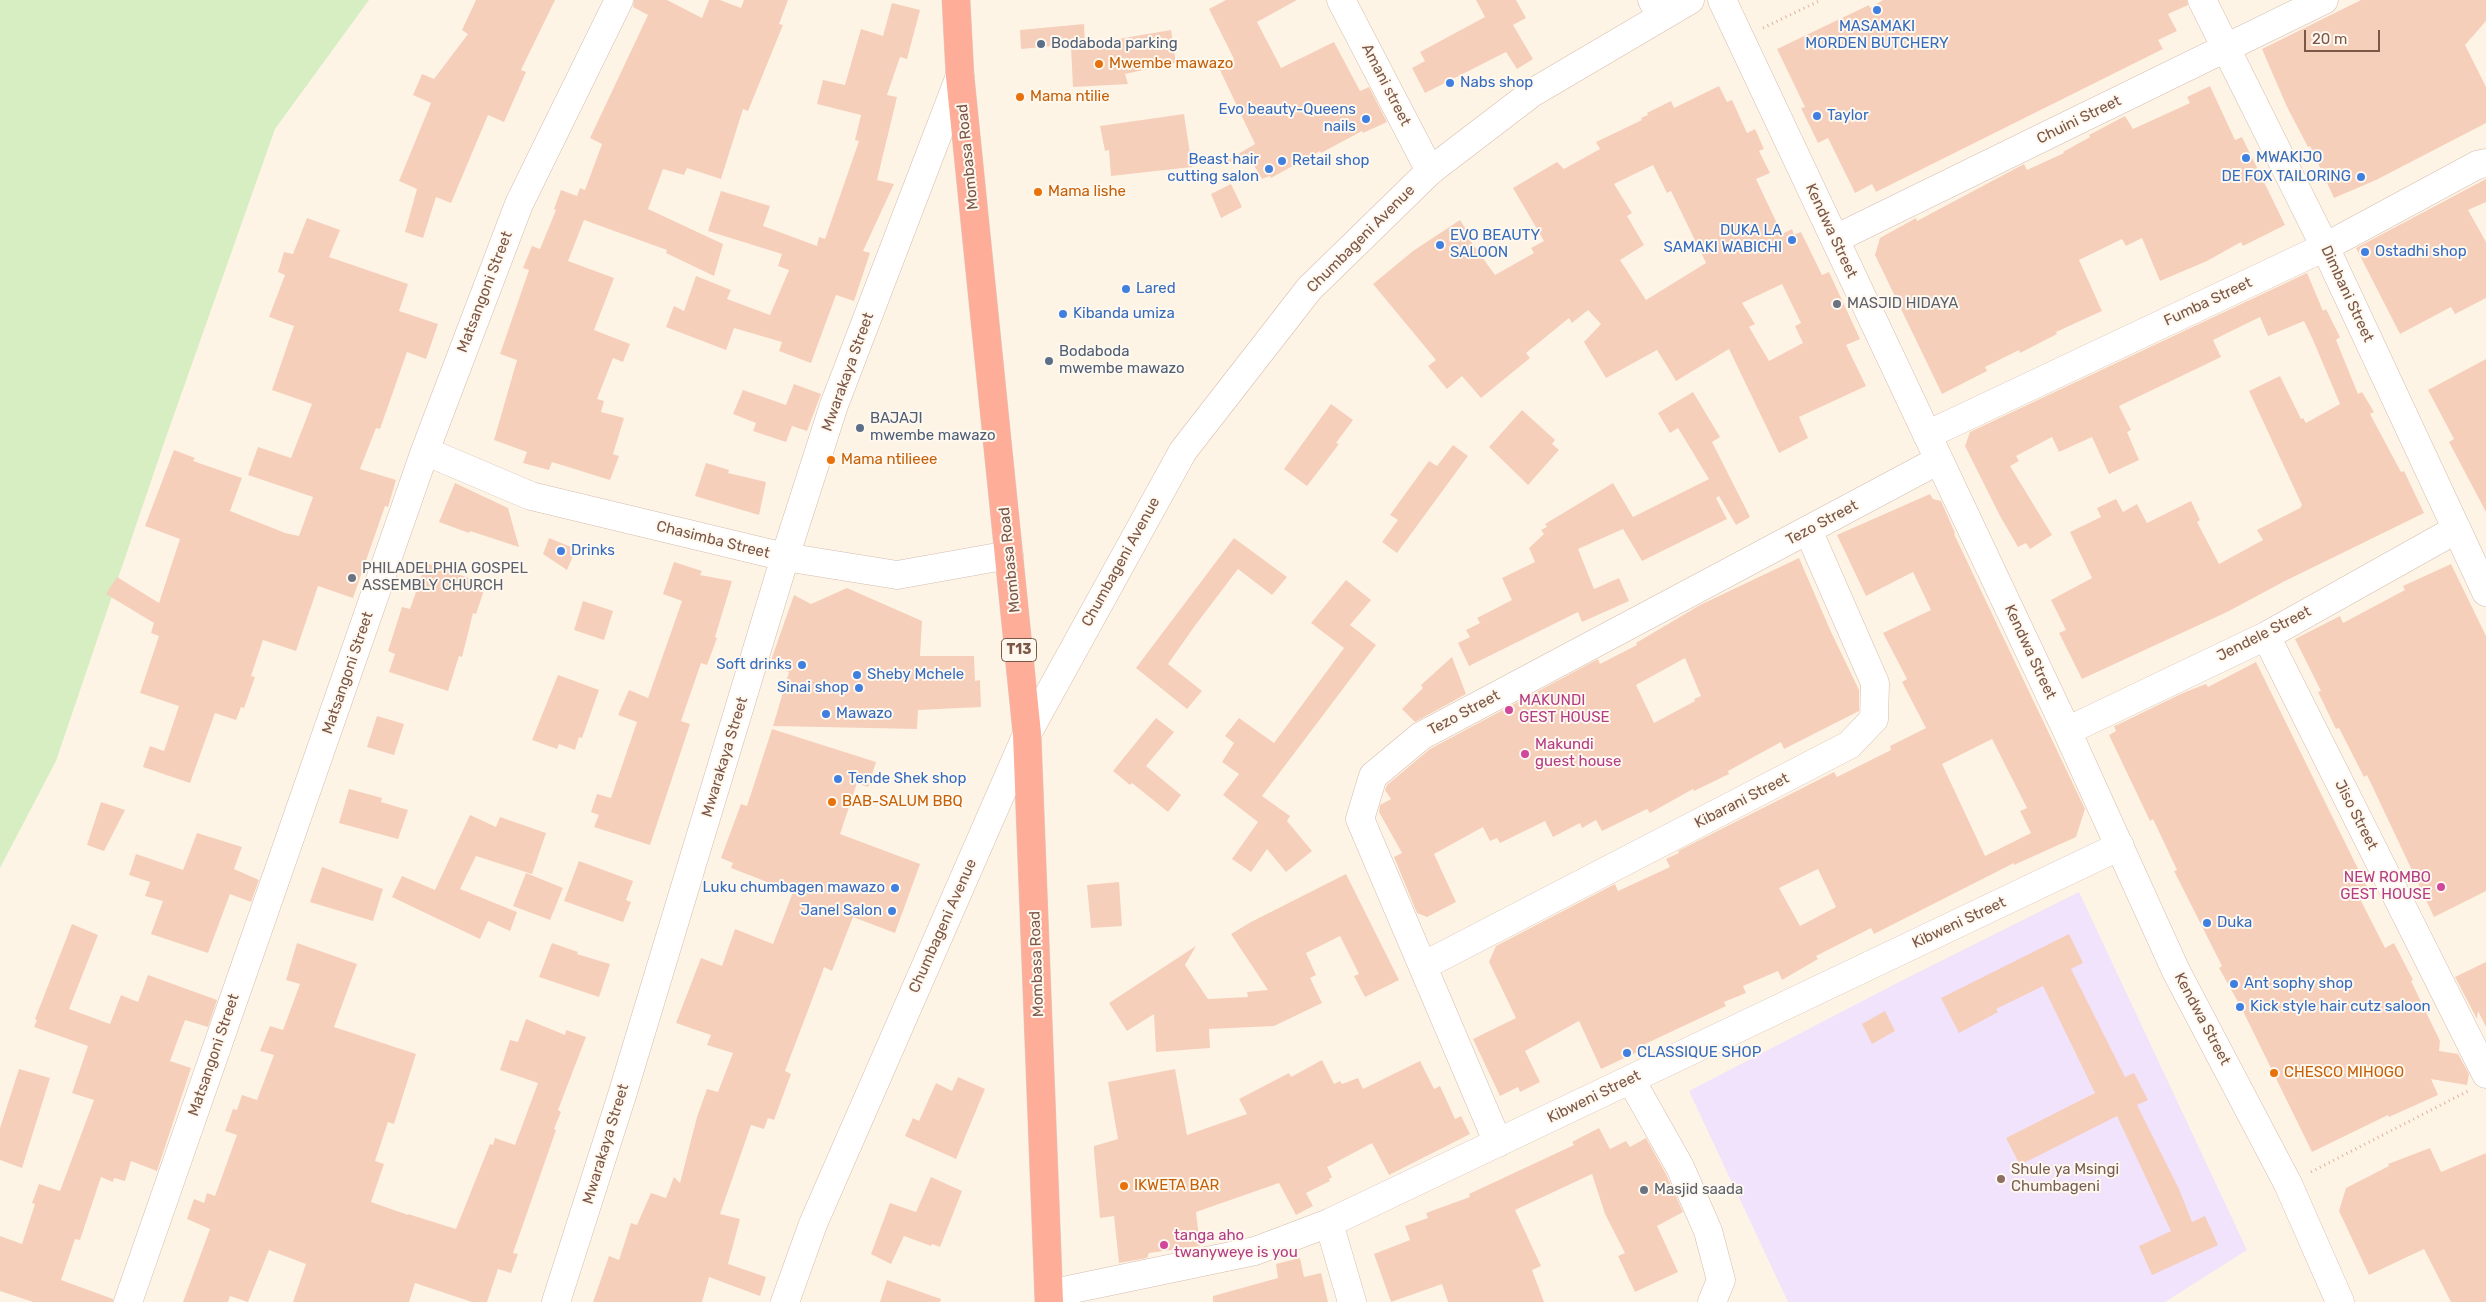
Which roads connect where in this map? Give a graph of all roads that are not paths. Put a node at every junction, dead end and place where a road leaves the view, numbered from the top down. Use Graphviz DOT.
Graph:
graph roads {
  1 [pos="619,0"];
  2 [pos="956,0"];
  3 [pos="1341,0"];
  4 [pos="1690,0"];
  5 [pos="1722,0"];
  6 [pos="2202,0"];
  7 [pos="2324,0"];
  8 [pos="1657,8"];
  9 [pos="2226,49"];
  10 [pos="960,76"];
  11 [pos="2486,163"];
  12 [pos="1430,171"];
  13 [pos="1835,239"];
  14 [pos="2325,247"];
  15 [pos="1928,435"];
  16 [pos="425,451"];
  17 [pos="1939,460"];
  18 [pos="2457,529"];
  19 [pos="1808,530"];
  20 [pos="1009,556"];
  21 [pos="785,557"];
  22 [pos="2485,586"];
  23 [pos="2266,636"];
  24 [pos="2067,731"];
  25 [pos="1027,734"];
  26 [pos="2120,846"];
  27 [pos="1423,966"];
  28 [pos="1631,1080"];
  29 [pos="2477,1082"];
  30 [pos="1498,1143"];
  31 [pos="1329,1223"];
  32 [pos="1049,1298"];
  33 [pos="128,1302"];
  34 [pos="556,1302"];
  35 [pos="785,1302"];
  36 [pos="1352,1302"];
  37 [pos="1712,1302"];
  38 [pos="2340,1302"];
  1 -- 16 [label="street, Matsangoni Street"];
  2 -- 10 [label="highway, Mombasa Road / T13"];
  3 -- 12 [label="street, Amani street"];
  4 -- 8 [label="street, Chumbageni Avenue"];
  5 -- 13 [label="street, Kendwa Street"];
  6 -- 9 [label="street, Dimbani Street"];
  7 -- 9 [label="street, Chuini Street"];
  8 -- 12 [label="street, Chumbageni Avenue"];
  9 -- 13 [label="street, Chuini Street"];
  9 -- 14 [label="street, Dimbani Street"];
  10 -- 20 [label="highway, Mombasa Road / T13"];
  10 -- 21 [label="street, Mwarakaya Street"];
  11 -- 14 [label="street, Fumba Street"];
  12 -- 25 [label="street, Chumbageni Avenue"];
  13 -- 15 [label="street, Kendwa Street"];
  14 -- 15 [label="street, Fumba Street"];
  14 -- 18 [label="street, Dimbani Street"];
  15 -- 17 [label="street, Kendwa Street"];
  16 -- 21 [label="street, Chasimba Street"];
  16 -- 33 [label="street, Matsangoni Street"];
  17 -- 19 [label="street, Tezo Street"];
  17 -- 24 [label="street, Kendwa Street"];
  18 -- 22 [label="street, Dimbani Street"];
  18 -- 23 [label="street, Jendele Street"];
  19 -- 27 [label="street, Tezo Street"];
  19 -- 27 [label="street, Kibarani Street"];
  20 -- 21 [label="street, Chasimba Street"];
  20 -- 25 [label="highway, Mombasa Road / T13"];
  21 -- 34 [label="street, Mwarakaya Street"];
  23 -- 24 [label="street, Jendele Street"];
  23 -- 29 [label="street, Jiso Street"];
  24 -- 26 [label="street, Kendwa Street"];
  25 -- 32 [label="highway, Mombasa Road / T13"];
  25 -- 35 [label="street, Chumbageni Avenue"];
  26 -- 28 [label="street, Kibweni Street"];
  26 -- 38 [label="street, Kendwa Street"];
  27 -- 30 [label="street, Tezo Street"];
  28 -- 30 [label="street, Kibweni Street"];
  28 -- 37 [label="street"];
  30 -- 31 [label="street, Kibweni Street"];
  31 -- 32 [label="street, Kibweni Street"];
  31 -- 36 [label="street"];
}
